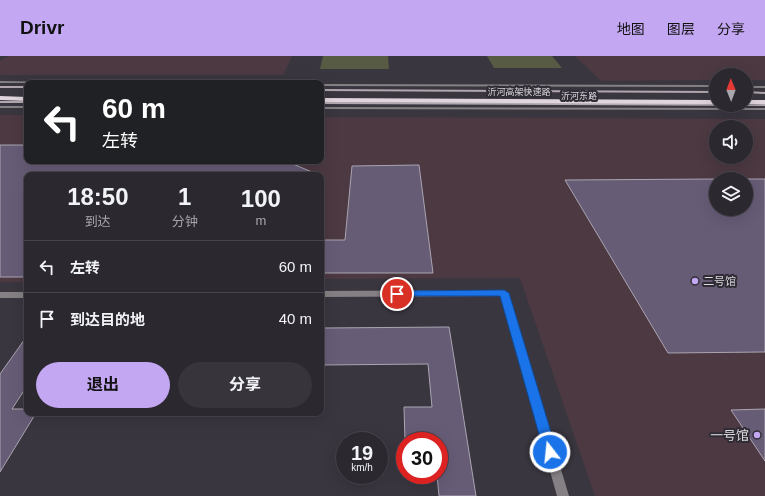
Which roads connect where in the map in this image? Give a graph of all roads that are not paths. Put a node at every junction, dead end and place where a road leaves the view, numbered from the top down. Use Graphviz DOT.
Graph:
graph roads {
  1 [pos="0,82"];
  2 [pos="24,82"];
  3 [pos="324,85"];
  4 [pos="709,86"];
  5 [pos="0,87"];
  6 [pos="753,87"];
  7 [pos="765,87"];
  8 [pos="24,88"];
  9 [pos="324,90"];
  10 [pos="0,92"];
  11 [pos="709,92"];
  12 [pos="24,93"];
  13 [pos="753,93"];
  14 [pos="324,94"];
  15 [pos="765,94"];
  16 [pos="709,95"];
  17 [pos="753,95"];
  18 [pos="0,98"];
  19 [pos="24,98"];
  20 [pos="324,100"];
  21 [pos="0,102"];
  22 [pos="24,102"];
  23 [pos="709,102"];
  24 [pos="753,102"];
  25 [pos="765,102"];
  26 [pos="324,103"];
  27 [pos="678,105"];
  28 [pos="765,105"];
  29 [pos="0,107"];
  30 [pos="24,107"];
  31 [pos="324,108"];
  32 [pos="709,109"];
  33 [pos="709,109"];
  34 [pos="753,110"];
  35 [pos="765,110"];
  36 [pos="324,294"];
  37 [pos="0,295"];
  38 [pos="24,295"];
  39 [pos="563,496"];
  1 -- 2 [label="street"];
  3 -- 4 [label="street"];
  5 -- 8 [label="main road"];
  6 -- 7 [label="street"];
  9 -- 11 [label="main road, 沂河东路"];
  10 -- 12 [label="highway"];
  13 -- 15 [label="main road"];
  14 -- 16 [label="highway, 沂河高架快速路"];
  15 -- 17 [label="highway"];
  18 -- 19 [label="highway"];
  20 -- 23 [label="highway, 沂河高架快速路"];
  21 -- 22 [label="main road"];
  24 -- 25 [label="highway"];
  26 -- 27 [label="main road, 沂河东路"];
  27 -- 28 [label="main road, 沂河东路"];
  27 -- 32 [label="main road"];
  29 -- 30 [label="street"];
  31 -- 33 [label="street"];
  34 -- 35 [label="street"];
  36 -- 39 [label="street"];
  37 -- 38 [label="street"];
}
